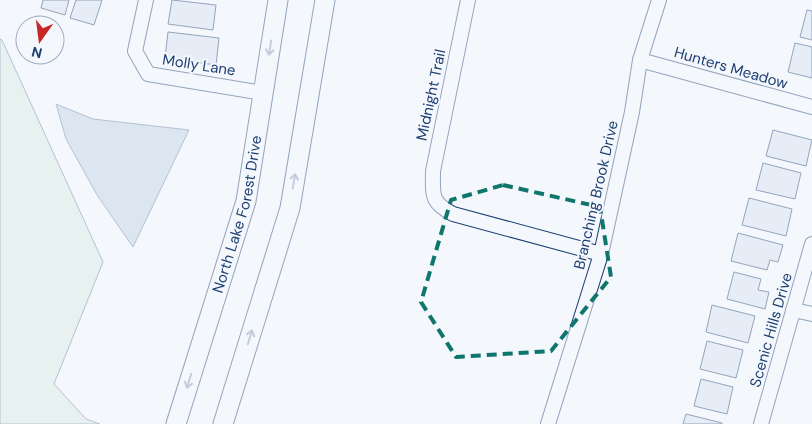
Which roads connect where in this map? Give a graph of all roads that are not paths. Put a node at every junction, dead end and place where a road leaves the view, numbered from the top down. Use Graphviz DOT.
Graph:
graph roads {
  1 [pos="146,0"];
  2 [pos="278,0"];
  3 [pos="325,0"];
  4 [pos="468,0"];
  5 [pos="659,0"];
  6 [pos="640,60"];
  7 [pos="263,93"];
  8 [pos="812,107"];
  9 [pos="812,244"];
  10 [pos="601,254"];
  11 [pos="793,310"];
  12 [pos="812,314"];
  13 [pos="176,424"];
  14 [pos="223,424"];
  15 [pos="548,424"];
  16 [pos="760,424"];
  1 -- 7 [label="street, Molly Lane"];
  2 -- 7 [label="main road, North Lake Forest Drive, one-way"];
  14 -- 3 [label="main road, one-way"];
  4 -- 10 [label="street, Midnight Trail"];
  5 -- 6 [label="street, Branching Brook Drive"];
  6 -- 8 [label="street, Hunters Meadow"];
  6 -- 10 [label="street, Branching Brook Drive"];
  7 -- 13 [label="main road, North Lake Forest Drive, one-way"];
  9 -- 11 [label="street, Scenic Hills Drive"];
  10 -- 15 [label="street, Branching Brook Drive"];
  11 -- 12 [label="street"];
  11 -- 16 [label="street, Scenic Hills Drive"];
}
